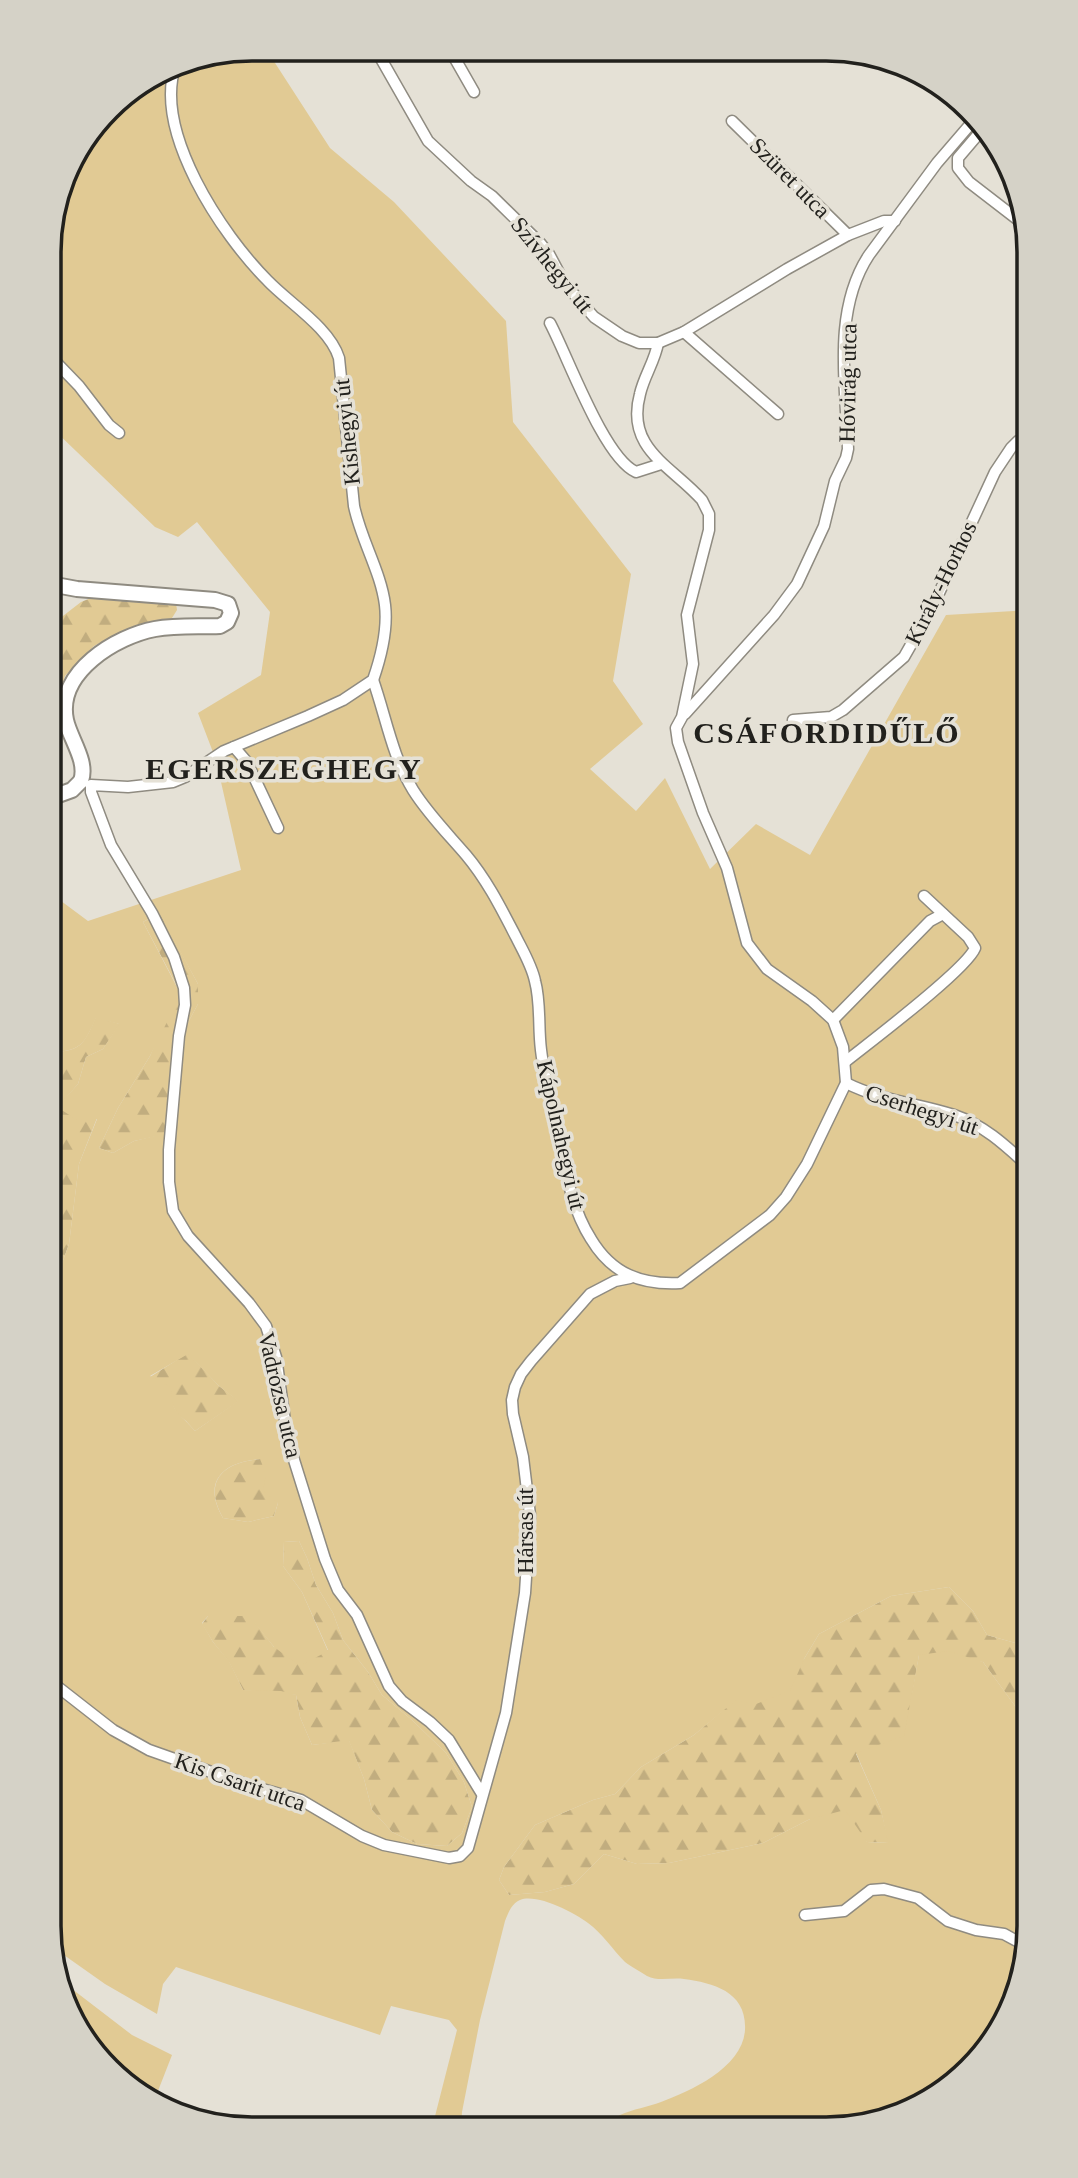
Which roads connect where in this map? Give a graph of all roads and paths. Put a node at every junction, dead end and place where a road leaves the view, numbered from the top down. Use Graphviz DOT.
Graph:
graph roads {
  1 [pos="382,61"];
  2 [pos="456,61"];
  3 [pos="172,80"];
  4 [pos="474,92"];
  5 [pos="732,121"];
  6 [pos="969,126"];
  7 [pos="977,136"];
  8 [pos="1013,216"];
  9 [pos="895,221"];
  10 [pos="848,235"];
  11 [pos="550,323"];
  12 [pos="684,332"];
  13 [pos="658,343"];
  14 [pos="62,368"];
  15 [pos="778,414"];
  16 [pos="119,433"];
  17 [pos="1017,442"];
  18 [pos="661,464"];
  19 [pos="62,586"];
  20 [pos="373,680"];
  21 [pos="682,717"];
  22 [pos="793,720"];
  23 [pos="234,747"];
  24 [pos="86,783"];
  25 [pos="62,794"];
  26 [pos="278,828"];
  27 [pos="923,896"];
  28 [pos="943,914"];
  29 [pos="833,1020"];
  30 [pos="845,1062"];
  31 [pos="846,1083"];
  32 [pos="1016,1156"];
  33 [pos="630,1278"];
  34 [pos="61,1689"];
  35 [pos="482,1794"];
  36 [pos="805,1915"];
  37 [pos="1016,1940"];
  1 -- 13 [label="street, Szívhegyi út"];
  2 -- 4 [label="street"];
  3 -- 20 [label="street, Kishegyi út"];
  5 -- 10 [label="street, Szüret utca"];
  6 -- 9 [label="street, Hóvirág utca"];
  7 -- 8 [label="street"];
  9 -- 10 [label="street"];
  9 -- 21 [label="street, Hóvirág utca"];
  10 -- 12 [label="street"];
  11 -- 18 [label="street"];
  12 -- 13 [label="street"];
  12 -- 15 [label="street"];
  13 -- 18 [label="street"];
  14 -- 16 [label="street"];
  17 -- 22 [label="street, Király-Horhos"];
  18 -- 21 [label="street"];
  19 -- 24 [label="street"];
  20 -- 23 [label="street"];
  20 -- 33 [label="street, Kápolnahegyi út"];
  21 -- 29 [label="street"];
  23 -- 24 [label="street"];
  23 -- 26 [label="street"];
  24 -- 25 [label="street"];
  24 -- 35 [label="street, Vadrózsa utca"];
  27 -- 28 [label="street"];
  28 -- 29 [label="street"];
  28 -- 30 [label="street"];
  29 -- 30 [label="street"];
  30 -- 31 [label="street"];
  31 -- 32 [label="street, Cserhegyi út"];
  31 -- 33 [label="street"];
  33 -- 35 [label="street, Hársas út"];
  34 -- 35 [label="street, Kis Csarit utca"];
  36 -- 37 [label="street"];
}
